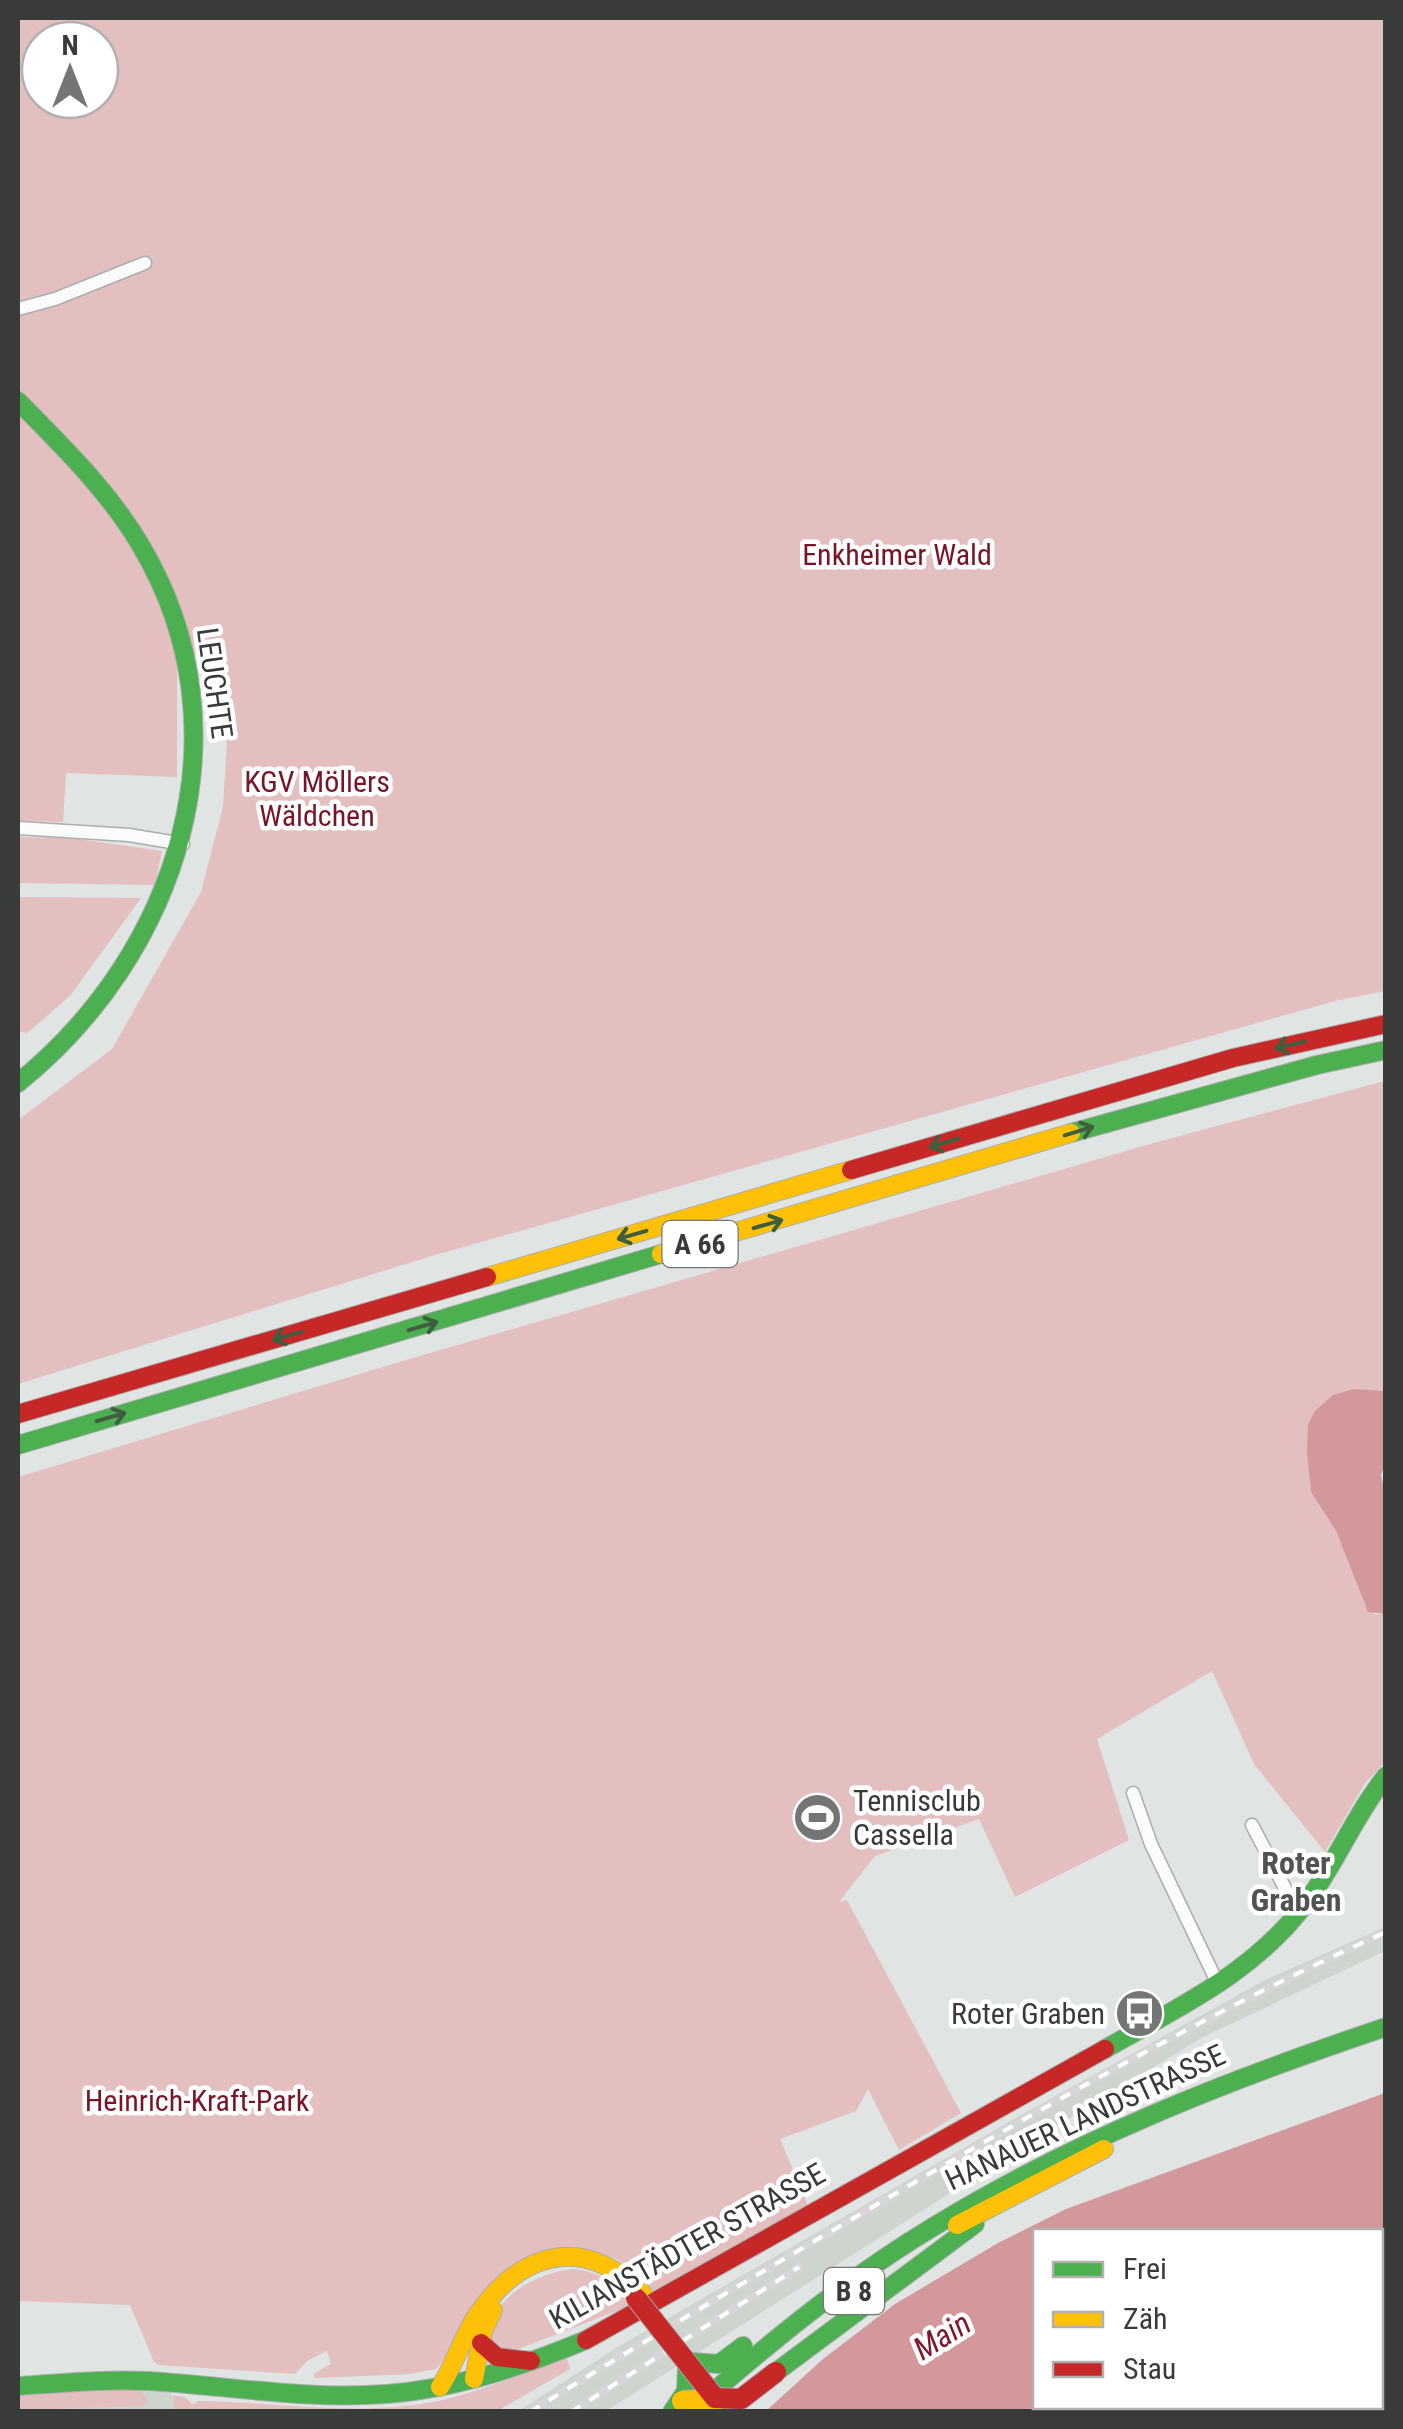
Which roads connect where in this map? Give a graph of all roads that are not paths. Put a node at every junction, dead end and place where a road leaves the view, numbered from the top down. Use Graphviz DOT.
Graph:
graph roads {
  1 [pos="145,263"];
  2 [pos="18,309"];
  3 [pos="18,400"];
  4 [pos="18,828"];
  5 [pos="183,844"];
  6 [pos="1386,1024"];
  7 [pos="56,1047"];
  8 [pos="1386,1050"];
  9 [pos="18,1070"];
  10 [pos="18,1083"];
  11 [pos="18,1414"];
  12 [pos="18,1445"];
  13 [pos="1386,1776"];
  14 [pos="1133,1793"];
  15 [pos="1252,1825"];
  16 [pos="1301,1910"];
  17 [pos="1218,1984"];
  18 [pos="1386,2027"];
  19 [pos="1386,2041"];
  20 [pos="1027,2170"];
  21 [pos="1017,2192"];
  22 [pos="473,2340"];
  23 [pos="531,2361"];
  24 [pos="690,2364"];
  25 [pos="474,2379"];
  26 [pos="18,2386"];
  27 [pos="440,2387"];
  28 [pos="681,2408"];
  29 [pos="714,2408"];
  1 -- 2 [label="street"];
  3 -- 5 [label="main road, LEUCHTE"];
  4 -- 5 [label="street"];
  5 -- 7 [label="main road, LEUCHTE"];
  6 -- 11 [label="main road, A 66, one-way"];
  7 -- 9 [label="main road, LEUCHTE"];
  7 -- 10 [label="main road, LEUCHTE"];
  12 -- 8 [label="main road, A 66, one-way"];
  13 -- 16 [label="main road, KILIANSTÄDTER STRASSE"];
  14 -- 17 [label="street"];
  15 -- 16 [label="street"];
  16 -- 17 [label="main road, KILIANSTÄDTER STRASSE"];
  17 -- 23 [label="main road, KILIANSTÄDTER STRASSE"];
  18 -- 20 [label="main road, HANAUER LANDSTRASSE / B 8"];
  19 -- 21 [label="main road, HANAUER LANDSTRASSE / B 8"];
  20 -- 24 [label="main road"];
  20 -- 28 [label="main road, HANAUER LANDSTRASSE / B 8"];
  21 -- 29 [label="main road, HANAUER LANDSTRASSE / B 8"];
  21 -- 29 [label="main road, bridge"];
  22 -- 23 [label="main road"];
  22 -- 24 [label="main road, bridge"];
  22 -- 25 [label="main road"];
  22 -- 27 [label="main road"];
  23 -- 25 [label="main road, KILIANSTÄDTER STRASSE"];
  24 -- 28 [label="main road"];
  24 -- 29 [label="main road, bridge"];
  25 -- 27 [label="main road, KILIANSTÄDTER STRASSE"];
  26 -- 27 [label="main road, KILIANSTÄDTER STRASSE"];
  28 -- 29 [label="main road, bridge"];
}
